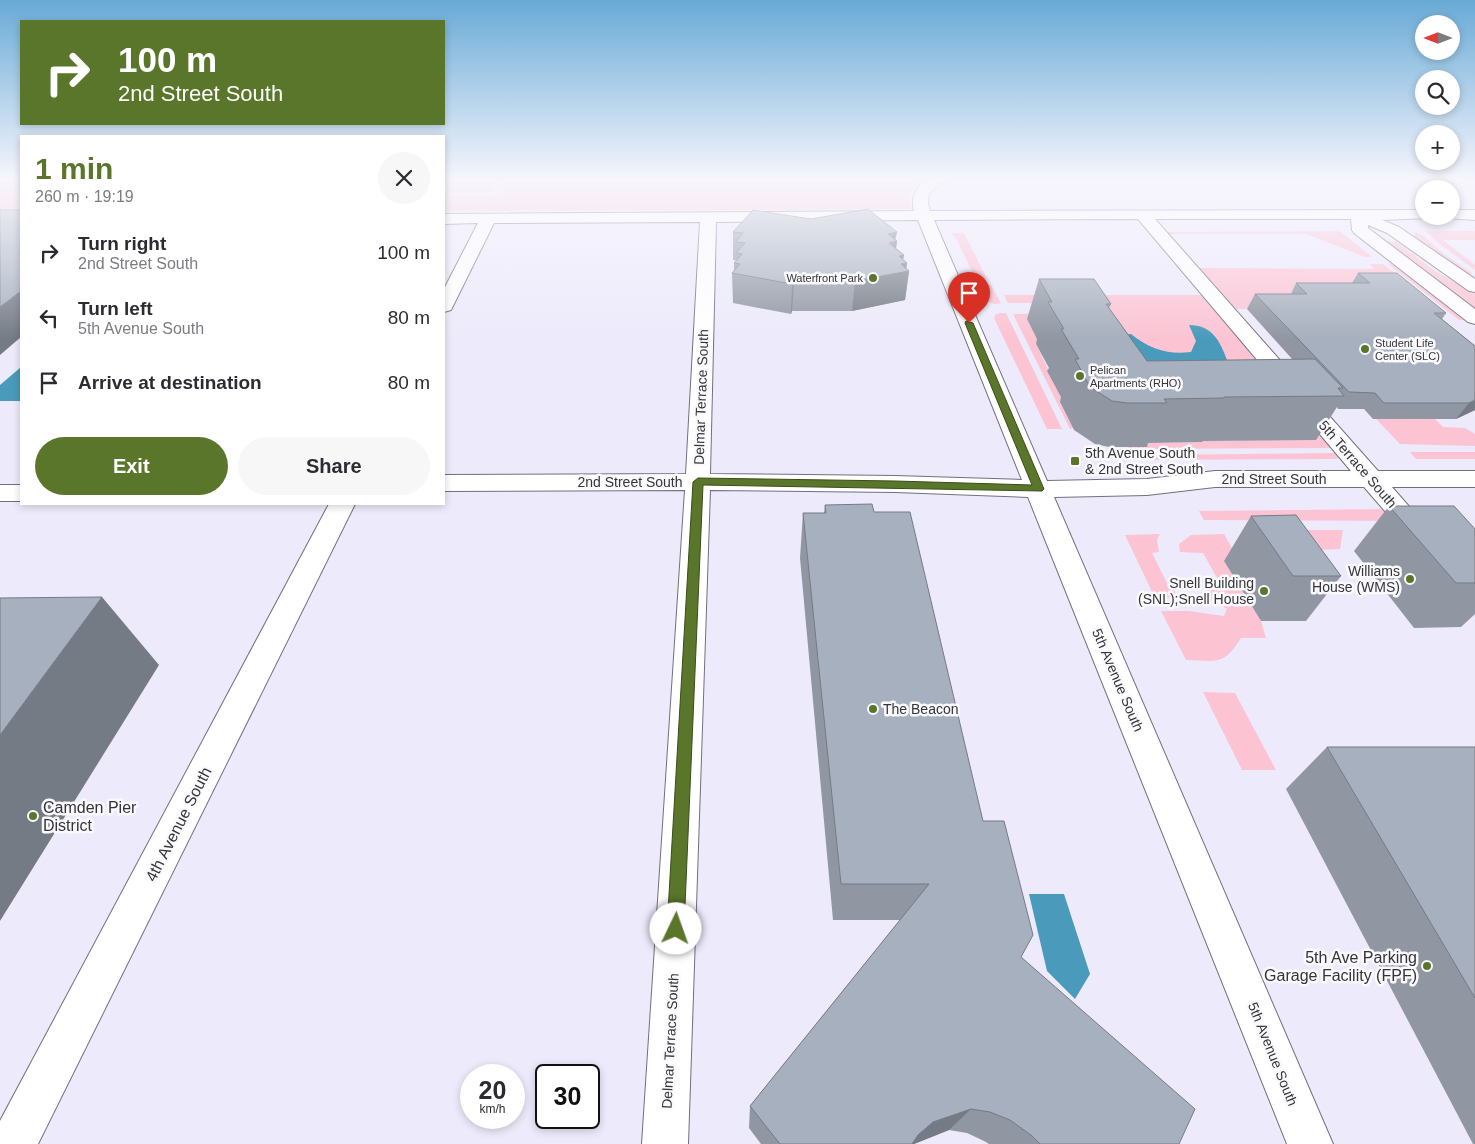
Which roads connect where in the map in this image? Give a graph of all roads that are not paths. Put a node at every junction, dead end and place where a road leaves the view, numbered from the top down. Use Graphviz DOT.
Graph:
graph roads {
  1 [pos="482,231"];
  2 [pos="708,231"];
  3 [pos="930,231"];
  4 [pos="1157,231"];
  5 [pos="1362,231"];
  6 [pos="1395,231"];
  7 [pos="1475,287"];
  8 [pos="445,304"];
  9 [pos="1475,318"];
  10 [pos="1371,478"];
  11 [pos="1475,479"];
  12 [pos="698,482"];
  13 [pos="445,483"];
  14 [pos="1039,489"];
  15 [pos="0,493"];
  16 [pos="20,493"];
  17 [pos="341,505"];
  18 [pos="1433,551"];
  19 [pos="13,1144"];
  20 [pos="665,1144"];
  21 [pos="1310,1144"];
  1 -- 8 [label="street"];
  2 -- 12 [label="street, Delmar Terrace South"];
  3 -- 14 [label="street, 5th Avenue South"];
  4 -- 10 [label="street, 5th Terrace South"];
  5 -- 9 [label="street"];
  6 -- 7 [label="street"];
  10 -- 11 [label="street, 2nd Street South"];
  10 -- 14 [label="street, 2nd Street South"];
  10 -- 18 [label="street, 5th Terrace South"];
  12 -- 13 [label="street, 2nd Street South"];
  12 -- 14 [label="street, 2nd Street South"];
  12 -- 20 [label="street, Delmar Terrace South"];
  14 -- 21 [label="street, 5th Avenue South"];
  15 -- 16 [label="street"];
  17 -- 19 [label="street, 4th Avenue South"];
}
